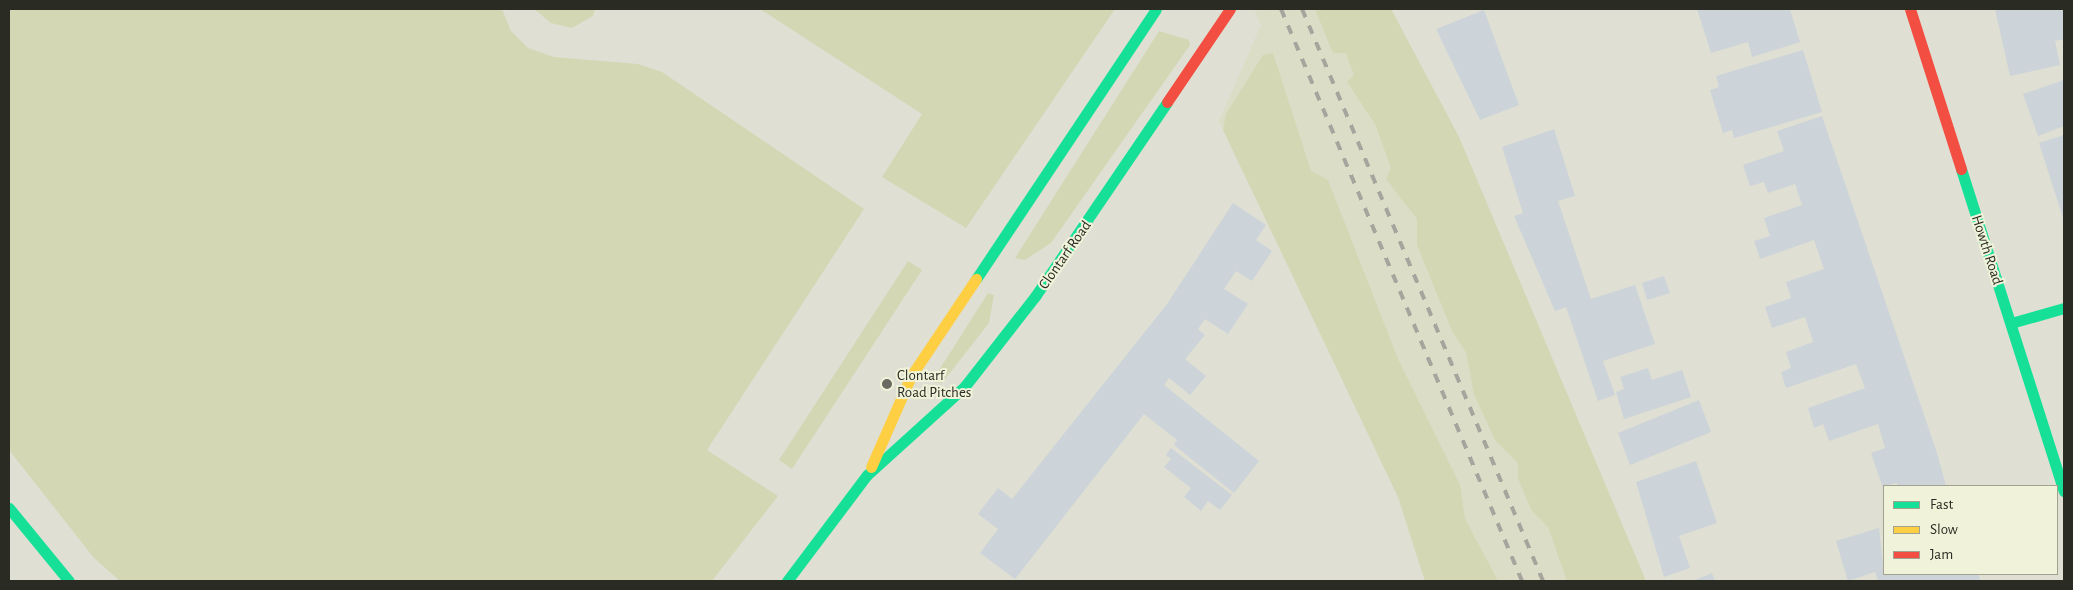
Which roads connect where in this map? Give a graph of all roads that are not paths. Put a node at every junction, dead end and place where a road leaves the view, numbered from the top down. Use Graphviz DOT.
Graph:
graph roads {
  1 [pos="1156,9"];
  2 [pos="1230,9"];
  3 [pos="1910,9"];
  4 [pos="2064,308"];
  5 [pos="2010,323"];
  6 [pos="867,476"];
  7 [pos="2064,491"];
  8 [pos="9,508"];
  9 [pos="70,581"];
  10 [pos="787,581"];
  1 -- 6 [label="main road, Clontarf Road"];
  2 -- 6 [label="main road, Clontarf Road"];
  3 -- 5 [label="main road, Howth Road"];
  4 -- 5 [label="main road"];
  5 -- 7 [label="main road, Howth Road"];
  6 -- 10 [label="main road, Clontarf Road"];
  8 -- 9 [label="main road"];
}
